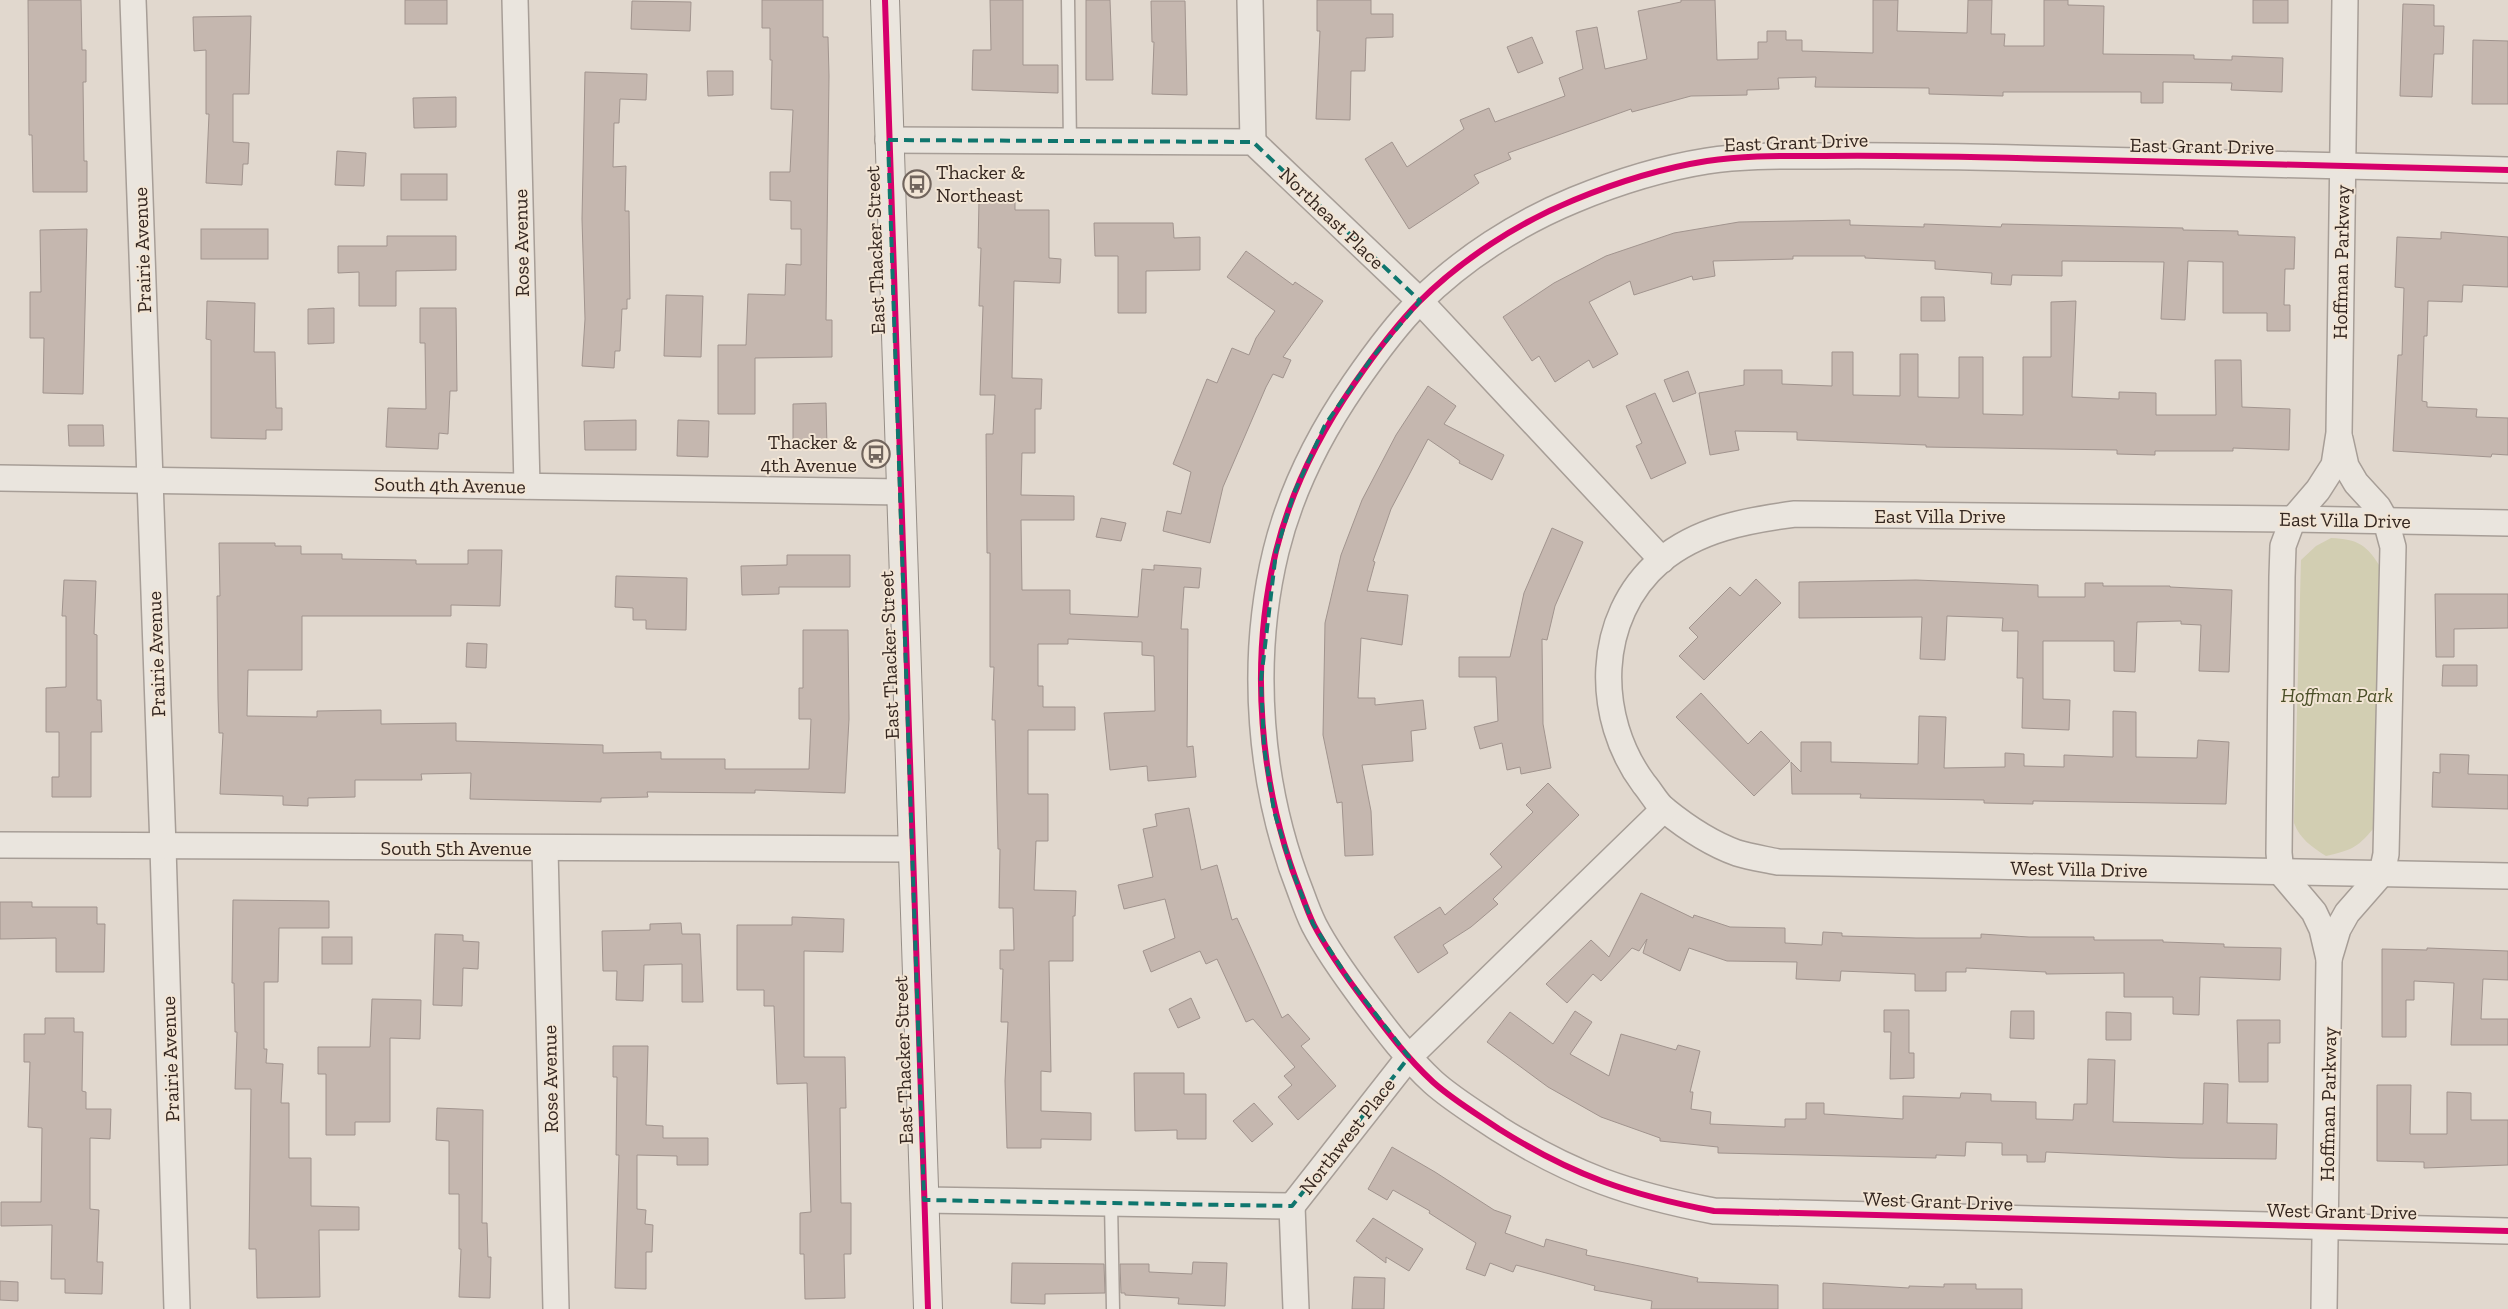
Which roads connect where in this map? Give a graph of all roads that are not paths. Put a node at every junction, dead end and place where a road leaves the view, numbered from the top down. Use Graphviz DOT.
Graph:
graph roads {
  1 [pos="134,0"];
  2 [pos="515,0"];
  3 [pos="885,0"];
  4 [pos="1068,0"];
  5 [pos="1250,0"];
  6 [pos="2345,0"];
  7 [pos="888,140"];
  8 [pos="1253,142"];
  9 [pos="1070,143"];
  10 [pos="2342,166"];
  11 [pos="2508,170"];
  12 [pos="1420,301"];
  13 [pos="2339,433"];
  14 [pos="0,478"];
  15 [pos="150,480"];
  16 [pos="527,486"];
  17 [pos="901,492"];
  18 [pos="2293,518"];
  19 [pos="2386,521"];
  20 [pos="2508,523"];
  21 [pos="1662,560"];
  22 [pos="1664,809"];
  23 [pos="0,845"];
  24 [pos="163,847"];
  25 [pos="545,849"];
  26 [pos="912,849"];
  27 [pos="2282,873"];
  28 [pos="2382,873"];
  29 [pos="2508,876"];
  30 [pos="2329,959"];
  31 [pos="1409,1057"];
  32 [pos="924,1200"];
  33 [pos="1111,1203"];
  34 [pos="1292,1206"];
  35 [pos="2326,1228"];
  36 [pos="2508,1231"];
  37 [pos="177,1309"];
  38 [pos="556,1309"];
  39 [pos="928,1309"];
  40 [pos="1113,1309"];
  41 [pos="1296,1309"];
  42 [pos="2324,1309"];
  1 -- 15 [label="street, Prairie Avenue"];
  2 -- 16 [label="street, Rose Avenue"];
  3 -- 7 [label="street, East Thacker Street"];
  4 -- 9 [label="lane"];
  5 -- 8 [label="street"];
  6 -- 10 [label="street, Hoffman Parkway"];
  7 -- 9 [label="street"];
  7 -- 17 [label="street, East Thacker Street"];
  8 -- 9 [label="street"];
  8 -- 12 [label="street, Northeast Place"];
  10 -- 11 [label="street, East Grant Drive"];
  10 -- 12 [label="street, East Grant Drive"];
  10 -- 13 [label="street, Hoffman Parkway"];
  12 -- 21 [label="street, Northeast Place"];
  12 -- 31 [label="street, East Grant Drive"];
  13 -- 18 [label="street, Hoffman Parkway"];
  13 -- 19 [label="street, Hoffman Parkway"];
  14 -- 15 [label="street, South 4th Avenue"];
  15 -- 16 [label="street, South 4th Avenue"];
  15 -- 24 [label="street, Prairie Avenue"];
  16 -- 17 [label="street, South 4th Avenue"];
  17 -- 26 [label="street, East Thacker Street"];
  18 -- 19 [label="street, East Villa Drive"];
  18 -- 21 [label="street, East Villa Drive"];
  18 -- 27 [label="street, Hoffman Parkway"];
  19 -- 20 [label="street, East Villa Drive"];
  19 -- 28 [label="street, Hoffman Parkway"];
  21 -- 22 [label="street, East Villa Drive"];
  22 -- 27 [label="street, West Villa Drive"];
  22 -- 31 [label="street, Northwest Place"];
  23 -- 24 [label="street, South 5th Avenue"];
  24 -- 25 [label="street, South 5th Avenue"];
  24 -- 37 [label="street, Prairie Avenue"];
  25 -- 26 [label="street, South 5th Avenue"];
  25 -- 38 [label="street, Rose Avenue"];
  26 -- 32 [label="street, East Thacker Street"];
  27 -- 28 [label="street, West Villa Drive"];
  27 -- 30 [label="street, Hoffman Parkway"];
  28 -- 29 [label="street, West Villa Drive"];
  28 -- 30 [label="street, Hoffman Parkway"];
  30 -- 35 [label="street, Hoffman Parkway"];
  31 -- 34 [label="street, Northwest Place"];
  31 -- 35 [label="street, West Grant Drive"];
  32 -- 33 [label="street, Northwest Place"];
  32 -- 39 [label="street, East Thacker Street"];
  33 -- 34 [label="street, Northwest Place"];
  33 -- 40 [label="lane"];
  34 -- 41 [label="street"];
  35 -- 36 [label="street, West Grant Drive"];
  35 -- 42 [label="street, Hoffman Parkway"];
}
